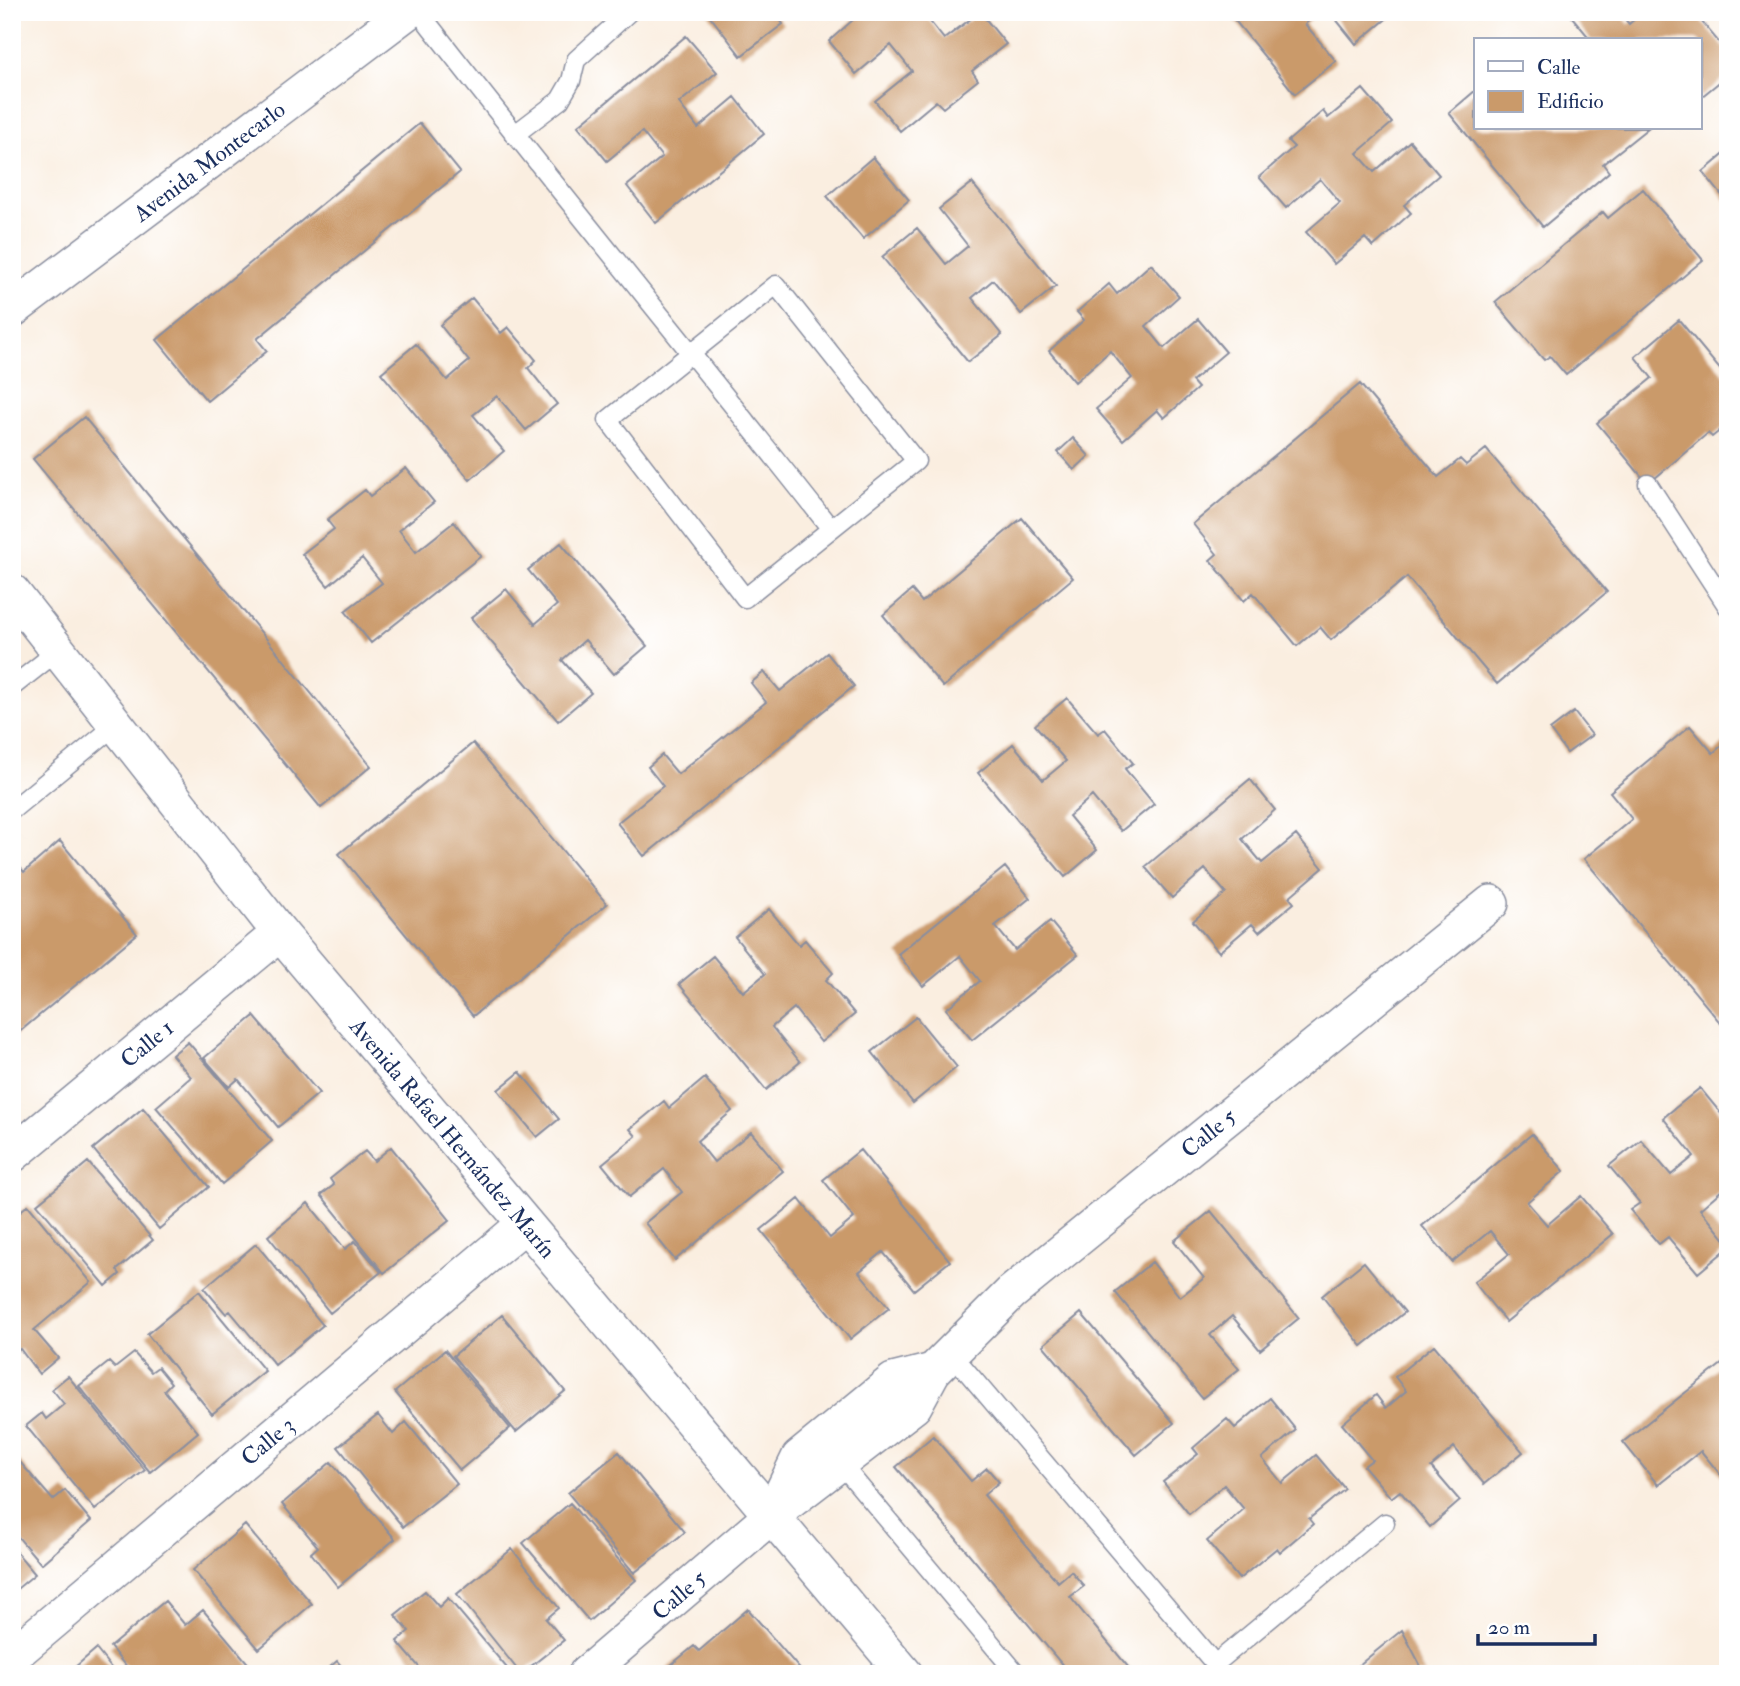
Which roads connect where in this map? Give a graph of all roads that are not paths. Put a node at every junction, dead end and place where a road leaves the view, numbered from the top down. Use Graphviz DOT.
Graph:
graph roads {
  1 [pos="407,12"];
  2 [pos="419,12"];
  3 [pos="629,12"];
  4 [pos="514,135"];
  5 [pos="12,310"];
  6 [pos="692,352"];
  7 [pos="1648,484"];
  8 [pos="831,529"];
  9 [pos="12,592"];
  10 [pos="1728,607"];
  11 [pos="59,650"];
  12 [pos="12,687"];
  13 [pos="117,724"];
  14 [pos="12,810"];
  15 [pos="1491,903"];
  16 [pos="280,933"];
  17 [pos="12,1155"];
  18 [pos="525,1224"];
  19 [pos="943,1362"];
  20 [pos="841,1464"];
  21 [pos="772,1516"];
  22 [pos="1385,1524"];
  23 [pos="12,1656"];
  24 [pos="586,1674"];
  25 [pos="905,1674"];
  26 [pos="1017,1674"];
  1 -- 5 [label="street, Avenida Montecarlo"];
  2 -- 4 [label="lane"];
  3 -- 4 [label="lane"];
  4 -- 6 [label="lane"];
  6 -- 8 [label="lane"];
  6 -- 8 [label="lane"];
  6 -- 8 [label="lane"];
  7 -- 10 [label="lane"];
  9 -- 11 [label="street, Avenida Rafael Hernández Marín"];
  11 -- 12 [label="lane"];
  11 -- 13 [label="street, Avenida Rafael Hernández Marín"];
  13 -- 14 [label="lane"];
  13 -- 16 [label="street, Avenida Rafael Hernández Marín"];
  15 -- 19 [label="street, Calle 5"];
  16 -- 17 [label="street, Calle 1"];
  16 -- 18 [label="street, Avenida Rafael Hernández Marín"];
  18 -- 21 [label="street, Avenida Rafael Hernández Marín"];
  18 -- 23 [label="street, Calle 3"];
  19 -- 20 [label="street, Calle 5"];
  19 -- 21 [label="street, Calle 5"];
  19 -- 22 [label="lane"];
  20 -- 21 [label="street, Calle 5"];
  20 -- 26 [label="lane"];
  21 -- 24 [label="street, Calle 5"];
  21 -- 25 [label="street, Avenida Rafael Hernández Marín"];
}
